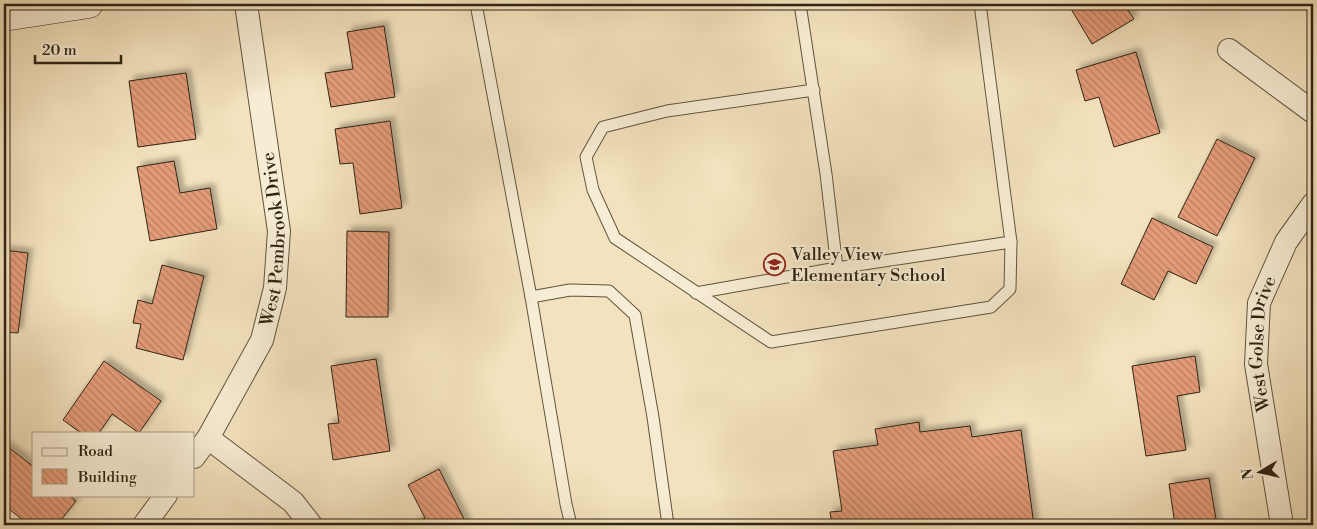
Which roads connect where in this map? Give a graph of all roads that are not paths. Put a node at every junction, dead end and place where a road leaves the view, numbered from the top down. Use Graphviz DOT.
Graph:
graph roads {
  1 [pos="89,4"];
  2 [pos="246,4"];
  3 [pos="476,4"];
  4 [pos="800,4"];
  5 [pos="980,4"];
  6 [pos="4,17"];
  7 [pos="1229,50"];
  8 [pos="814,90"];
  9 [pos="1313,112"];
  10 [pos="1313,204"];
  11 [pos="1011,242"];
  12 [pos="837,268"];
  13 [pos="696,292"];
  14 [pos="531,297"];
  15 [pos="208,438"];
  16 [pos="195,456"];
  17 [pos="165,496"];
  18 [pos="144,525"];
  19 [pos="311,525"];
  20 [pos="571,525"];
  21 [pos="668,525"];
  22 [pos="1282,525"];
  1 -- 6 [label="street"];
  2 -- 15 [label="street, West Pembrook Drive"];
  3 -- 14 [label="lane"];
  4 -- 8 [label="lane"];
  5 -- 11 [label="lane"];
  7 -- 9 [label="street"];
  8 -- 12 [label="lane"];
  8 -- 13 [label="lane"];
  10 -- 22 [label="street, West Golse Drive"];
  11 -- 12 [label="lane"];
  11 -- 13 [label="lane"];
  12 -- 13 [label="lane"];
  14 -- 20 [label="lane"];
  14 -- 21 [label="lane"];
  15 -- 16 [label="street, West Pembrook Drive"];
  15 -- 19 [label="street"];
  17 -- 18 [label="street"];
}
